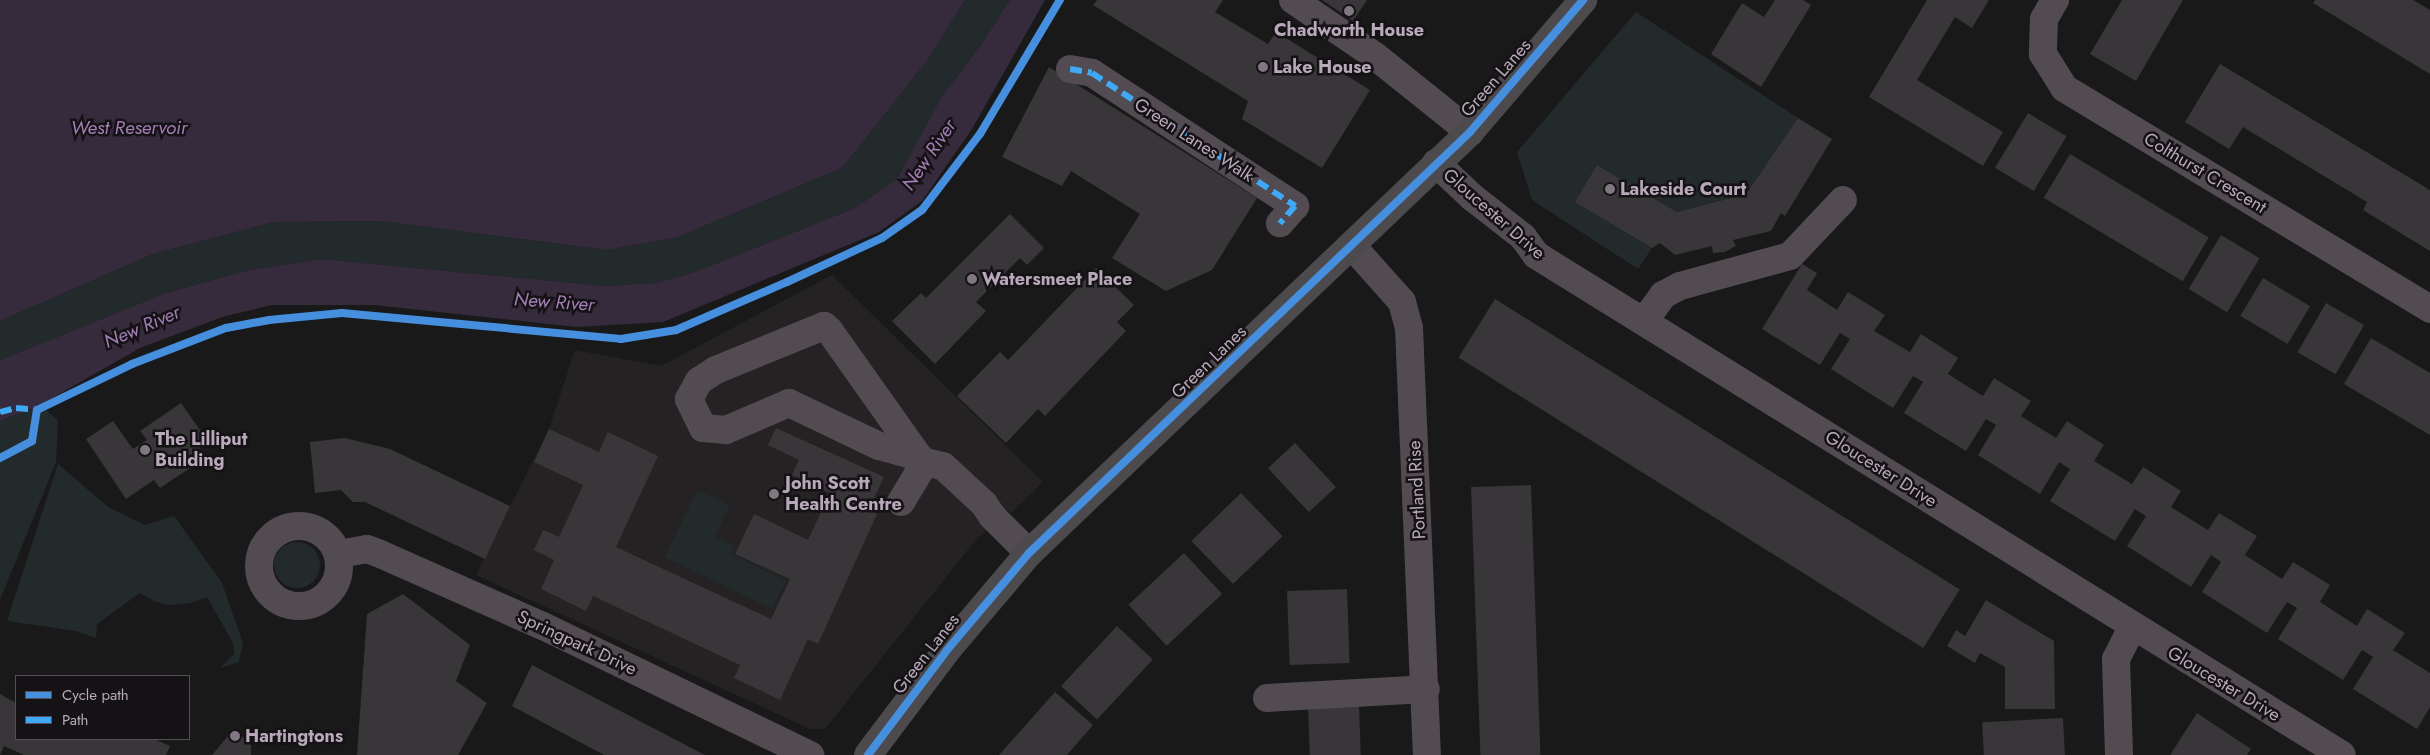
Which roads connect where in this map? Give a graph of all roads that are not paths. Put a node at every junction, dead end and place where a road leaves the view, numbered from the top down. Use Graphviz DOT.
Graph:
graph roads {
  1 [pos="1293,0"];
  2 [pos="1583,0"];
  3 [pos="2055,0"];
  4 [pos="1070,69"];
  5 [pos="1470,132"];
  6 [pos="1436,163"];
  7 [pos="1843,200"];
  8 [pos="1280,224"];
  9 [pos="1352,246"];
  10 [pos="2430,309"];
  11 [pos="1645,320"];
  12 [pos="821,417"];
  13 [pos="900,502"];
  14 [pos="1029,553"];
  15 [pos="339,554"];
  16 [pos="2132,627"];
  17 [pos="1426,689"];
  18 [pos="1267,698"];
  19 [pos="810,755"];
  20 [pos="868,755"];
  21 [pos="1428,755"];
  22 [pos="2119,755"];
  23 [pos="2342,755"];
  1 -- 5 [label="street"];
  2 -- 5 [label="main road, Green Lanes"];
  3 -- 10 [label="street, Colthurst Crescent"];
  4 -- 8 [label="street, Green Lanes Walk"];
  5 -- 6 [label="main road, Green Lanes"];
  6 -- 9 [label="main road, Green Lanes"];
  6 -- 11 [label="street, Gloucester Drive"];
  7 -- 11 [label="street"];
  9 -- 14 [label="main road, Green Lanes"];
  9 -- 17 [label="street, Portland Rise"];
  11 -- 16 [label="street, Gloucester Drive"];
  12 -- 12 [label="street"];
  13 -- 14 [label="street"];
  14 -- 20 [label="main road, Green Lanes"];
  15 -- 19 [label="street, Springpark Drive"];
  16 -- 22 [label="street"];
  16 -- 23 [label="street, Gloucester Drive"];
  17 -- 18 [label="street"];
  17 -- 21 [label="street, Portland Rise"];
}
